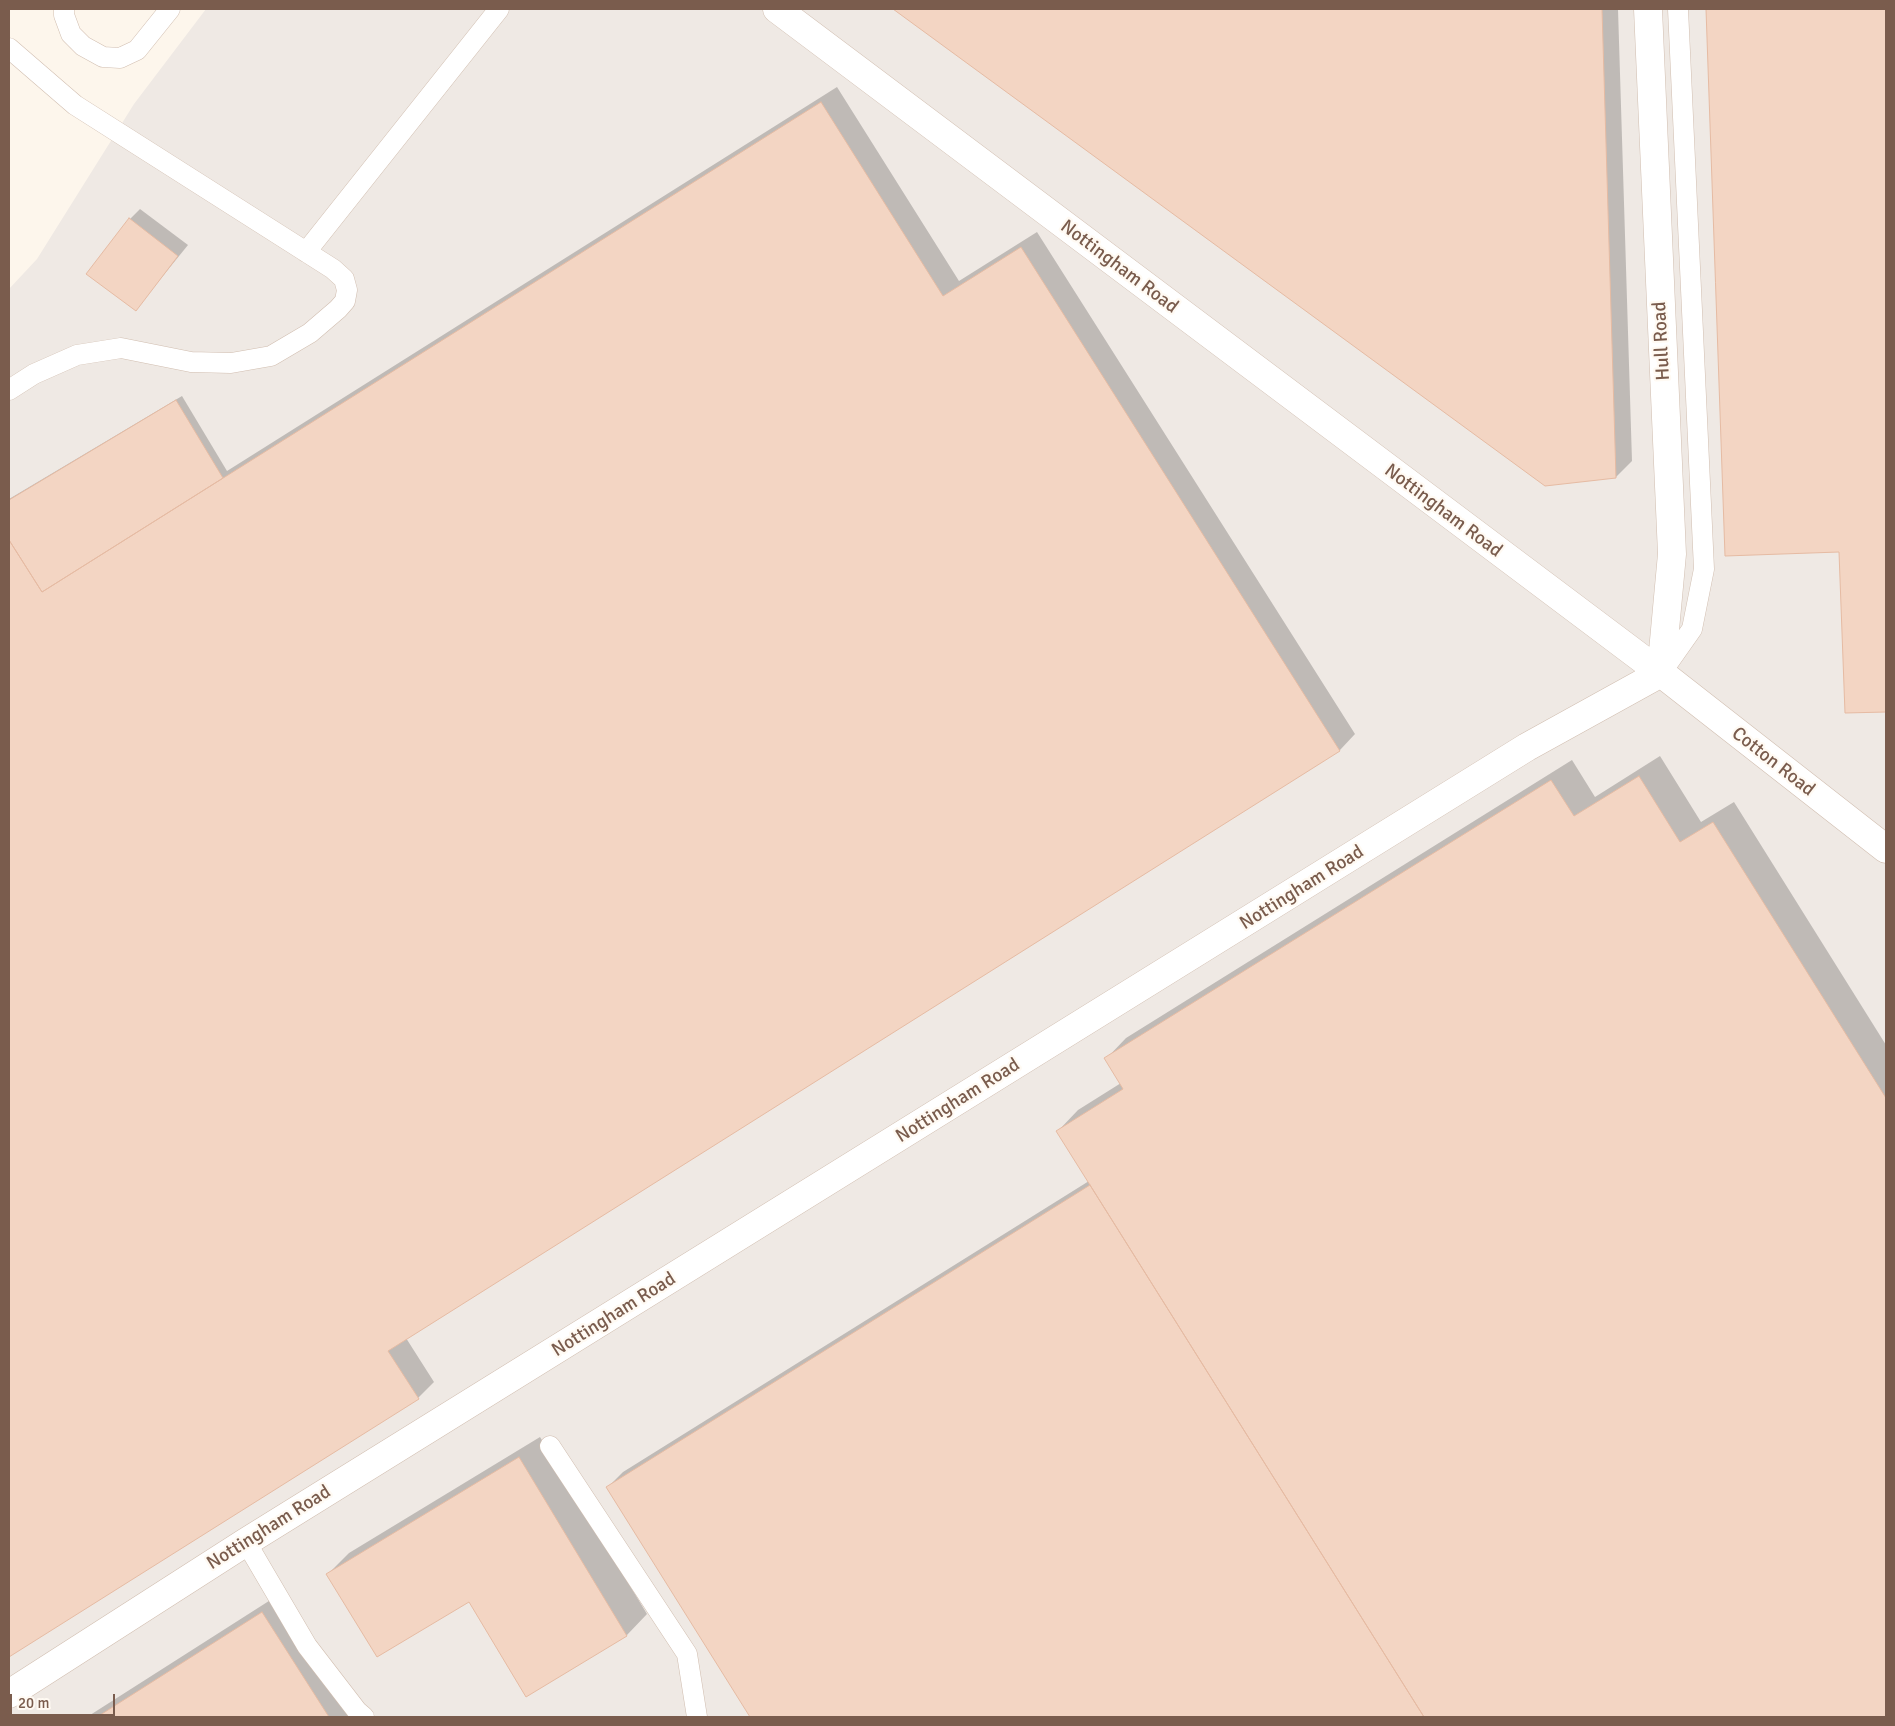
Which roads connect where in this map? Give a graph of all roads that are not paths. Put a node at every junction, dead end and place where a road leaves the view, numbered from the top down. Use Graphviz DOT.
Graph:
graph roads {
  1 [pos="64,9"];
  2 [pos="170,9"];
  3 [pos="498,9"];
  4 [pos="777,9"];
  5 [pos="1648,9"];
  6 [pos="1678,9"];
  7 [pos="9,48"];
  8 [pos="306,252"];
  9 [pos="9,390"];
  10 [pos="1661,673"];
  11 [pos="1886,849"];
  12 [pos="550,1446"];
  13 [pos="246,1542"];
  14 [pos="9,1694"];
  15 [pos="364,1717"];
  16 [pos="697,1717"];
  1 -- 2 [label="lane"];
  3 -- 8 [label="lane"];
  4 -- 10 [label="street, Nottingham Road"];
  5 -- 10 [label="street, Hull Road"];
  6 -- 10 [label="lane"];
  7 -- 8 [label="lane"];
  8 -- 9 [label="lane"];
  10 -- 11 [label="street, Cotton Road"];
  10 -- 13 [label="street, Nottingham Road"];
  12 -- 16 [label="lane"];
  13 -- 14 [label="street, Nottingham Road"];
  13 -- 15 [label="lane"];
}
